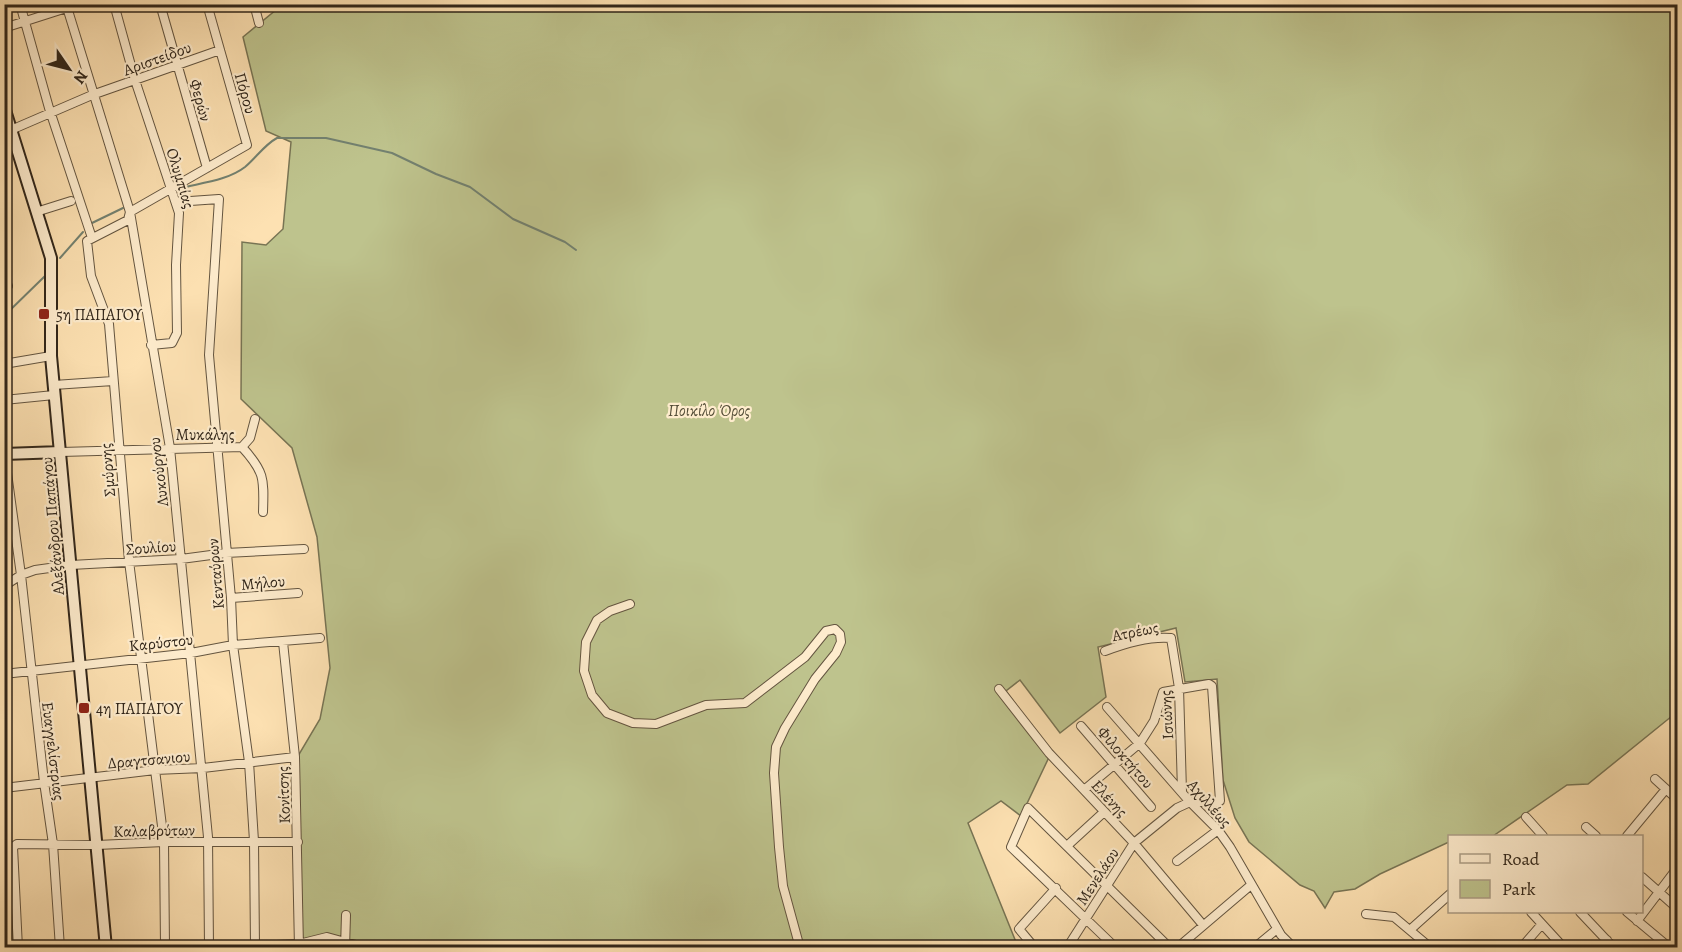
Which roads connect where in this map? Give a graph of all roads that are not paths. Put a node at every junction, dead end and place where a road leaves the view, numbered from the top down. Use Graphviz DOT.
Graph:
graph roads {
  1 [pos="20,4"];
  2 [pos="79,4"];
  3 [pos="114,4"];
  4 [pos="160,4"];
  5 [pos="207,4"];
  6 [pos="254,4"];
  7 [pos="67,6"];
  8 [pos="25,22"];
  9 [pos="259,23"];
  10 [pos="4,28"];
  11 [pos="220,50"];
  12 [pos="177,65"];
  13 [pos="135,80"];
  14 [pos="92,95"];
  15 [pos="4,107"];
  16 [pos="50,112"];
  17 [pos="8,131"];
  18 [pos="207,168"];
  19 [pos="172,187"];
  20 [pos="71,201"];
  21 [pos="176,202"];
  22 [pos="36,212"];
  23 [pos="130,212"];
  24 [pos="92,238"];
  25 [pos="4,276"];
  26 [pos="8,286"];
  27 [pos="151,345"];
  28 [pos="51,356"];
  29 [pos="4,364"];
  30 [pos="113,381"];
  31 [pos="54,390"];
  32 [pos="4,400"];
  33 [pos="255,419"];
  34 [pos="216,447"];
  35 [pos="242,447"];
  36 [pos="170,448"];
  37 [pos="119,449"];
  38 [pos="61,452"];
  39 [pos="5,453"];
  40 [pos="263,512"];
  41 [pos="304,549"];
  42 [pos="226,553"];
  43 [pos="181,559"];
  44 [pos="129,561"];
  45 [pos="71,565"];
  46 [pos="21,575"];
  47 [pos="4,586"];
  48 [pos="298,593"];
  49 [pos="231,598"];
  50 [pos="630,604"];
  51 [pos="320,638"];
  52 [pos="1171,638"];
  53 [pos="283,642"];
  54 [pos="233,645"];
  55 [pos="1105,651"];
  56 [pos="191,653"];
  57 [pos="141,657"];
  58 [pos="80,664"];
  59 [pos="31,671"];
  60 [pos="4,674"];
  61 [pos="1179,688"];
  62 [pos="999,689"];
  63 [pos="1107,707"];
  64 [pos="1081,726"];
  65 [pos="1140,743"];
  66 [pos="296,757"];
  67 [pos="249,762"];
  68 [pos="1114,765"];
  69 [pos="203,768"];
  70 [pos="155,770"];
  71 [pos="90,778"];
  72 [pos="1655,779"];
  73 [pos="44,782"];
  74 [pos="4,788"];
  75 [pos="1666,789"];
  76 [pos="1084,790"];
  77 [pos="1182,791"];
  78 [pos="1677,800"];
  79 [pos="1190,802"];
  80 [pos="1151,807"];
  81 [pos="1104,812"];
  82 [pos="1526,817"];
  83 [pos="1586,827"];
  84 [pos="1218,830"];
  85 [pos="1541,835"];
  86 [pos="1594,835"];
  87 [pos="1629,835"];
  88 [pos="254,841"];
  89 [pos="164,842"];
  90 [pos="298,842"];
  91 [pos="208,843"];
  92 [pos="1134,843"];
  93 [pos="53,844"];
  94 [pos="97,845"];
  95 [pos="1068,845"];
  96 [pos="1177,861"];
  97 [pos="1677,867"];
  98 [pos="1643,879"];
  99 [pos="1251,885"];
  100 [pos="1108,886"];
  101 [pos="1056,888"];
  102 [pos="1659,892"];
  103 [pos="1448,895"];
  104 [pos="1677,909"];
  105 [pos="1533,913"];
  106 [pos="1581,913"];
  107 [pos="1628,913"];
  108 [pos="1366,914"];
  109 [pos="346,915"];
  110 [pos="1086,917"];
  111 [pos="1637,921"];
  112 [pos="1542,924"];
  113 [pos="1203,925"];
  114 [pos="1277,929"];
  115 [pos="1411,929"];
  116 [pos="1607,940"];
  117 [pos="1187,944"];
  118 [pos="345,945"];
  119 [pos="299,946"];
  120 [pos="208,947"];
  121 [pos="255,947"];
  122 [pos="18,948"];
  123 [pos="60,948"];
  124 [pos="106,948"];
  125 [pos="165,948"];
  126 [pos="367,948"];
  127 [pos="800,948"];
  128 [pos="1035,948"];
  129 [pos="1067,948"];
  130 [pos="1116,948"];
  131 [pos="1170,948"];
  132 [pos="1177,948"];
  133 [pos="1254,948"];
  134 [pos="1294,948"];
  135 [pos="1431,948"];
  136 [pos="1521,948"];
  137 [pos="1564,948"];
  138 [pos="1600,948"];
  139 [pos="1614,948"];
  140 [pos="1670,948"];
  1 -- 8 [label="street, Σμύρνης"];
  2 -- 7 [label="street"];
  3 -- 13 [label="street, Ολυμπίας"];
  4 -- 12 [label="street, Φερών"];
  5 -- 11 [label="street, Πόρου"];
  6 -- 9 [label="street"];
  7 -- 8 [label="street"];
  7 -- 14 [label="street, Λυκούργου"];
  8 -- 10 [label="street"];
  8 -- 16 [label="street, Σμύρνης"];
  11 -- 12 [label="street, Αριστείδου"];
  11 -- 18 [label="street, Πόρου"];
  12 -- 13 [label="street, Αριστείδου"];
  12 -- 18 [label="street, Φερών"];
  13 -- 14 [label="street, Αριστείδου"];
  13 -- 19 [label="street, Ολυμπίας"];
  14 -- 16 [label="street, Αριστείδου"];
  14 -- 23 [label="street, Λυκούργου"];
  15 -- 17 [label="street, Αλεξάνδρου Παπάγου"];
  16 -- 17 [label="street, Αριστείδου"];
  16 -- 24 [label="street, Σμύρνης"];
  17 -- 22 [label="street, Αλεξάνδρου Παπάγου"];
  18 -- 19 [label="street"];
  19 -- 21 [label="street, Ολυμπίας"];
  19 -- 23 [label="street"];
  20 -- 22 [label="street"];
  21 -- 27 [label="street, Ολυμπίας"];
  21 -- 34 [label="street, Κενταύρων"];
  22 -- 28 [label="street, Αλεξάνδρου Παπάγου"];
  23 -- 24 [label="street"];
  23 -- 27 [label="street, Λυκούργου"];
  24 -- 30 [label="street, Σμύρνης"];
  25 -- 26 [label="street"];
  27 -- 36 [label="street, Λυκούργου"];
  28 -- 29 [label="street"];
  28 -- 31 [label="street, Αλεξάνδρου Παπάγου"];
  30 -- 31 [label="street"];
  30 -- 37 [label="street, Σμύρνης"];
  31 -- 32 [label="street"];
  31 -- 38 [label="street, Αλεξάνδρου Παπάγου"];
  33 -- 35 [label="street"];
  34 -- 35 [label="street, Μυκάλης"];
  34 -- 36 [label="street, Μυκάλης"];
  34 -- 42 [label="street, Κενταύρων"];
  35 -- 40 [label="street, Μυκάλης"];
  36 -- 37 [label="street, Μυκάλης"];
  36 -- 43 [label="street, Λυκούργου"];
  37 -- 38 [label="street, Μυκάλης"];
  37 -- 44 [label="street, Σμύρνης"];
  38 -- 39 [label="street"];
  38 -- 45 [label="street, Αλεξάνδρου Παπάγου"];
  39 -- 46 [label="street, Ευαγγελίστριας"];
  41 -- 42 [label="street, Σουλίου"];
  42 -- 43 [label="street, Σουλίου"];
  42 -- 49 [label="street, Κενταύρων"];
  43 -- 44 [label="street, Σουλίου"];
  43 -- 56 [label="street, Λυκούργου"];
  44 -- 45 [label="street, Σουλίου"];
  44 -- 57 [label="street, Σμύρνης"];
  45 -- 46 [label="street, Σουλίου"];
  45 -- 58 [label="street, Αλεξάνδρου Παπάγου"];
  46 -- 47 [label="street, Σουλίου"];
  46 -- 59 [label="street, Ευαγγελίστριας"];
  48 -- 49 [label="street, Μήλου"];
  49 -- 54 [label="street, Κενταύρων"];
  50 -- 127 [label="street"];
  51 -- 53 [label="street, Καρύστου"];
  52 -- 55 [label="street, Ατρέως"];
  52 -- 61 [label="street, Ισιώνης"];
  53 -- 54 [label="street, Καρύστου"];
  53 -- 66 [label="street, Κονίτσης"];
  54 -- 56 [label="street, Καρύστου"];
  54 -- 67 [label="street, Κενταύρων"];
  56 -- 57 [label="street, Καρύστου"];
  56 -- 69 [label="street, Λυκούργου"];
  57 -- 58 [label="street, Καρύστου"];
  57 -- 70 [label="street, Σμύρνης"];
  58 -- 59 [label="street, Καρύστου"];
  58 -- 71 [label="street, Αλεξάνδρου Παπάγου"];
  59 -- 60 [label="street, Καρύστου"];
  59 -- 73 [label="street, Ευαγγελίστριας"];
  61 -- 65 [label="street"];
  61 -- 77 [label="street, Ισιώνης"];
  61 -- 79 [label="street"];
  62 -- 76 [label="street, Ελένης"];
  63 -- 65 [label="street, Αχιλλέως"];
  64 -- 68 [label="street, Φιλοκτήτου"];
  65 -- 68 [label="street"];
  65 -- 77 [label="street, Αχιλλέως"];
  66 -- 67 [label="street, Δραγτσανιου"];
  66 -- 90 [label="street, Κονίτσης"];
  67 -- 69 [label="street, Δραγτσανιου"];
  67 -- 88 [label="street, Κενταύρων"];
  68 -- 76 [label="street"];
  68 -- 80 [label="street, Φιλοκτήτου"];
  69 -- 70 [label="street, Δραγτσανιου"];
  69 -- 91 [label="street, Λυκούργου"];
  70 -- 71 [label="street, Δραγτσανιου"];
  70 -- 89 [label="street, Σμύρνης"];
  71 -- 73 [label="street, Δραγτσανιου"];
  71 -- 94 [label="street, Αλεξάνδρου Παπάγου"];
  72 -- 75 [label="street"];
  73 -- 74 [label="street, Δραγτσανιου"];
  73 -- 93 [label="street, Ευαγγελίστριας"];
  75 -- 78 [label="street"];
  75 -- 87 [label="street"];
  76 -- 81 [label="street, Ελένης"];
  77 -- 79 [label="street, Αχιλλέως"];
  79 -- 84 [label="street, Αχιλλέως"];
  79 -- 92 [label="street, Μενελάου"];
  81 -- 92 [label="street, Ελένης"];
  81 -- 95 [label="street"];
  82 -- 85 [label="street"];
  83 -- 86 [label="street"];
  84 -- 96 [label="street"];
  84 -- 99 [label="street, Αχιλλέως"];
  88 -- 90 [label="street, Καλαβρύτων"];
  88 -- 91 [label="street, Καλαβρύτων"];
  88 -- 121 [label="street, Κενταύρων"];
  89 -- 91 [label="street, Καλαβρύτων"];
  89 -- 94 [label="street, Καλαβρύτων"];
  89 -- 125 [label="street, Σμύρνης"];
  90 -- 119 [label="street, Κονίτσης"];
  91 -- 120 [label="street, Λυκούργου"];
  92 -- 100 [label="street, Μενελάου"];
  92 -- 113 [label="street, Ελένης"];
  93 -- 94 [label="street, Καλαβρύτων"];
  93 -- 122 [label="street, Καλαβρύτων"];
  93 -- 123 [label="street, Ευαγγελίστριας"];
  94 -- 124 [label="street, Αλεξάνδρου Παπάγου"];
  95 -- 100 [label="street"];
  95 -- 101 [label="street"];
  97 -- 102 [label="street"];
  98 -- 102 [label="street"];
  99 -- 113 [label="street"];
  99 -- 114 [label="street, Αχιλλέως"];
  100 -- 110 [label="street, Μενελάου"];
  100 -- 131 [label="street"];
  101 -- 110 [label="street"];
  101 -- 128 [label="street"];
  102 -- 104 [label="street"];
  102 -- 111 [label="street"];
  103 -- 115 [label="street"];
  105 -- 112 [label="street"];
  106 -- 116 [label="street"];
  107 -- 111 [label="street"];
  108 -- 115 [label="street"];
  109 -- 118 [label="street"];
  110 -- 129 [label="street, Μενελάου"];
  110 -- 130 [label="street"];
  111 -- 140 [label="street"];
  112 -- 136 [label="street"];
  112 -- 137 [label="street"];
  113 -- 117 [label="street"];
  114 -- 133 [label="street"];
  114 -- 134 [label="street, Αχιλλέως"];
  115 -- 135 [label="street"];
  116 -- 138 [label="street"];
  116 -- 139 [label="street"];
  117 -- 132 [label="street"];
  118 -- 119 [label="street"];
  118 -- 126 [label="street"];
  119 -- 121 [label="street"];
  120 -- 121 [label="street"];
}
